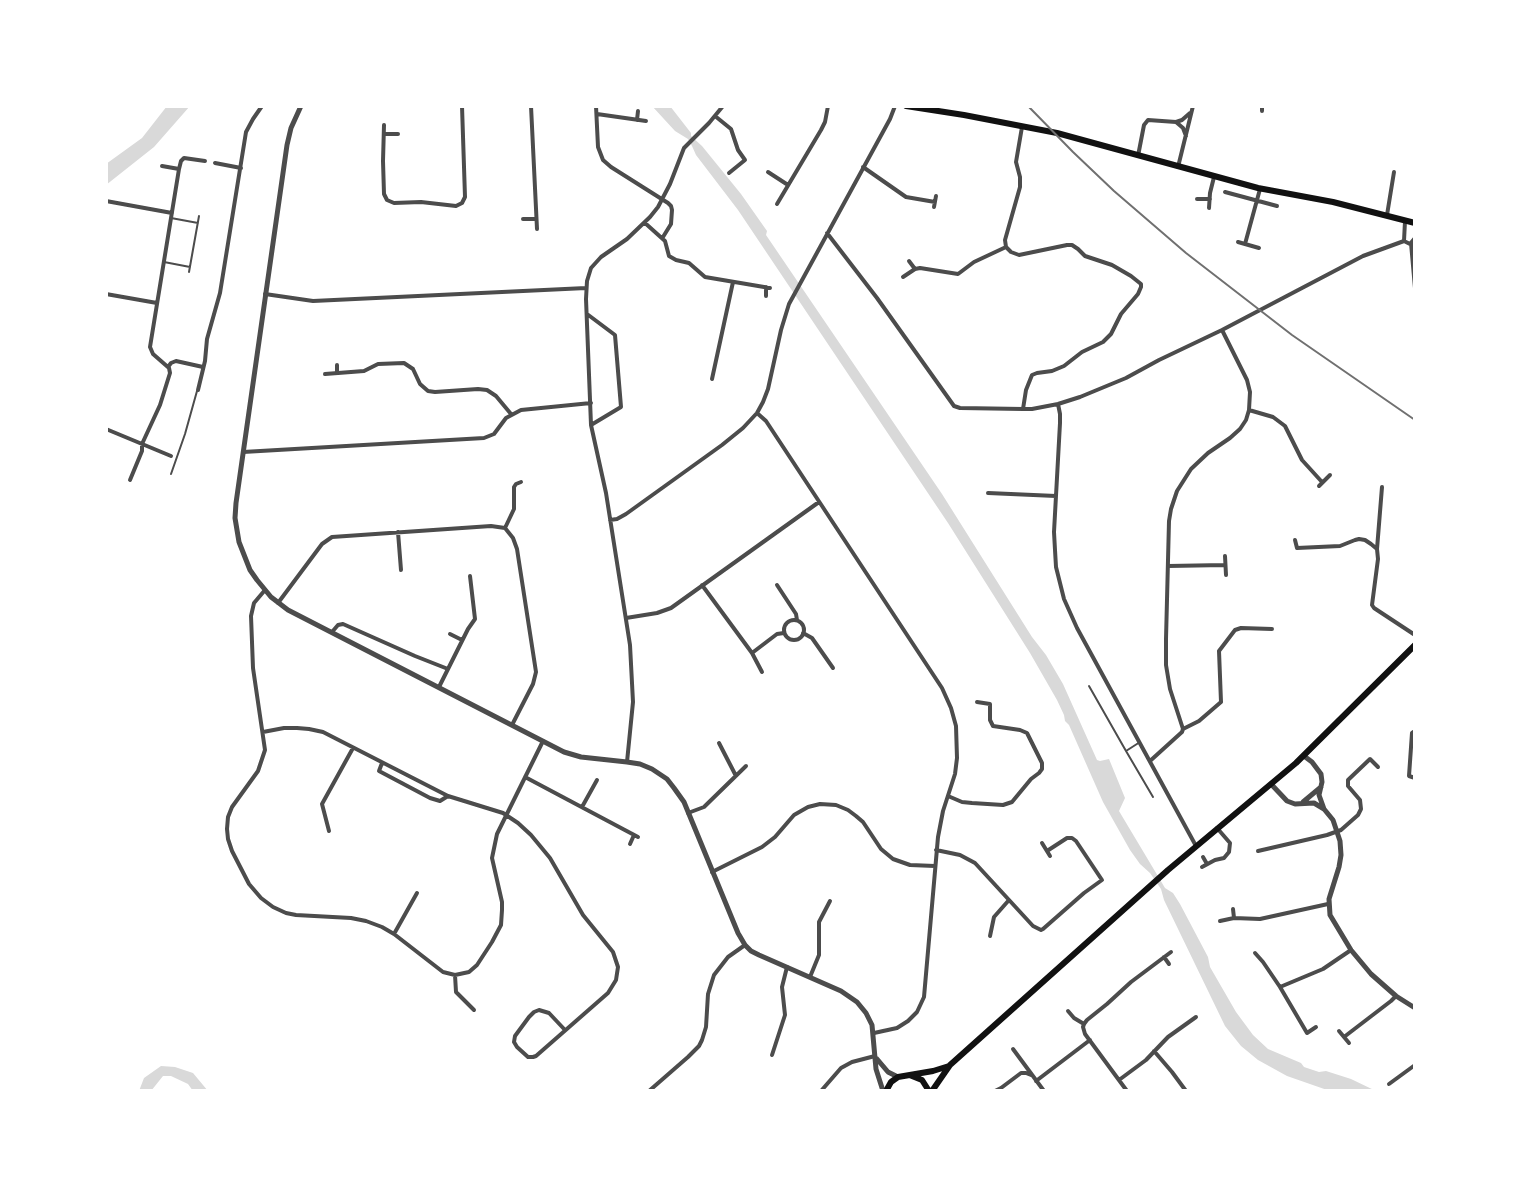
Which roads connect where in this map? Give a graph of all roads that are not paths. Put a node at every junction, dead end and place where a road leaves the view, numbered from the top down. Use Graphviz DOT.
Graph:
graph roads {
  1 [pos="262,106"];
  2 [pos="301,106"];
  3 [pos="462,106"];
  4 [pos="531,106"];
  5 [pos="596,106"];
  6 [pos="723,106"];
  7 [pos="828,106"];
  8 [pos="895,106"];
  9 [pos="906,106"];
  10 [pos="1193,106"];
  11 [pos="1191,111"];
  12 [pos="638,112"];
  13 [pos="597,114"];
  14 [pos="715,116"];
  15 [pos="637,120"];
  16 [pos="646,121"];
  17 [pos="1176,122"];
  18 [pos="384,124"];
  19 [pos="1022,127"];
  20 [pos="384,134"];
  21 [pos="398,134"];
  22 [pos="1186,136"];
  23 [pos="1138,156"];
  24 [pos="205,161"];
  25 [pos="215,163"];
  26 [pos="162,166"];
  27 [pos="1178,167"];
  28 [pos="241,168"];
  29 [pos="863,168"];
  30 [pos="179,169"];
  31 [pos="768,172"];
  32 [pos="1394,172"];
  33 [pos="729,173"];
  34 [pos="1214,177"];
  35 [pos="788,185"];
  36 [pos="1260,189"];
  37 [pos="1225,192"];
  38 [pos="936,196"];
  39 [pos="662,199"];
  40 [pos="1197,199"];
  41 [pos="1210,199"];
  42 [pos="1257,200"];
  43 [pos="106,201"];
  44 [pos="935,202"];
  45 [pos="777,204"];
  46 [pos="1277,206"];
  47 [pos="934,207"];
  48 [pos="1209,208"];
  49 [pos="172,213"];
  50 [pos="1387,215"];
  51 [pos="199,216"];
  52 [pos="171,218"];
  53 [pos="536,218"];
  54 [pos="523,219"];
  55 [pos="1404,220"];
  56 [pos="198,223"];
  57 [pos="645,223"];
  58 [pos="1415,223"];
  59 [pos="537,229"];
  60 [pos="827,233"];
  61 [pos="663,237"];
  62 [pos="1415,238"];
  63 [pos="1404,241"];
  64 [pos="1238,242"];
  65 [pos="1411,243"];
  66 [pos="1245,244"];
  67 [pos="1006,247"];
  68 [pos="1259,248"];
  69 [pos="164,262"];
  70 [pos="909,262"];
  71 [pos="190,267"];
  72 [pos="914,268"];
  73 [pos="190,272"];
  74 [pos="903,277"];
  75 [pos="733,282"];
  76 [pos="586,288"];
  77 [pos="1415,288"];
  78 [pos="106,294"];
  79 [pos="265,294"];
  80 [pos="766,296"];
  81 [pos="157,304"];
  82 [pos="587,314"];
  83 [pos="1222,330"];
  84 [pos="337,365"];
  85 [pos="168,366"];
  86 [pos="203,367"];
  87 [pos="337,373"];
  88 [pos="325,374"];
  89 [pos="712,379"];
  90 [pos="198,390"];
  91 [pos="591,402"];
  92 [pos="1058,404"];
  93 [pos="1023,409"];
  94 [pos="1250,410"];
  95 [pos="757,413"];
  96 [pos="511,414"];
  97 [pos="591,425"];
  98 [pos="106,429"];
  99 [pos="142,444"];
  100 [pos="242,452"];
  101 [pos="171,456"];
  102 [pos="171,474"];
  103 [pos="1330,474"];
  104 [pos="130,480"];
  105 [pos="521,482"];
  106 [pos="1382,488"];
  107 [pos="988,493"];
  108 [pos="1056,496"];
  109 [pos="819,502"];
  110 [pos="610,520"];
  111 [pos="505,528"];
  112 [pos="398,532"];
  113 [pos="1296,540"];
  114 [pos="1376,549"];
  115 [pos="1225,556"];
  116 [pos="1225,565"];
  117 [pos="1168,566"];
  118 [pos="401,570"];
  119 [pos="1226,575"];
  120 [pos="470,576"];
  121 [pos="702,585"];
  122 [pos="777,585"];
  123 [pos="265,590"];
  124 [pos="278,603"];
  125 [pos="626,618"];
  126 [pos="797,620"];
  127 [pos="1272,629"];
  128 [pos="332,632"];
  129 [pos="784,633"];
  130 [pos="804,633"];
  131 [pos="450,634"];
  132 [pos="1415,635"];
  133 [pos="462,640"];
  134 [pos="1415,645"];
  135 [pos="752,653"];
  136 [pos="833,668"];
  137 [pos="448,669"];
  138 [pos="762,672"];
  139 [pos="1089,686"];
  140 [pos="439,687"];
  141 [pos="977,702"];
  142 [pos="512,725"];
  143 [pos="1183,728"];
  144 [pos="1415,731"];
  145 [pos="263,732"];
  146 [pos="543,741"];
  147 [pos="1140,742"];
  148 [pos="719,743"];
  149 [pos="353,748"];
  150 [pos="1126,751"];
  151 [pos="1304,756"];
  152 [pos="1150,761"];
  153 [pos="627,762"];
  154 [pos="382,763"];
  155 [pos="746,766"];
  156 [pos="1378,767"];
  157 [pos="736,776"];
  158 [pos="525,777"];
  159 [pos="1415,778"];
  160 [pos="597,780"];
  161 [pos="1271,784"];
  162 [pos="1321,786"];
  163 [pos="448,796"];
  164 [pos="948,796"];
  165 [pos="1153,797"];
  166 [pos="1302,803"];
  167 [pos="582,807"];
  168 [pos="1324,809"];
  169 [pos="688,813"];
  170 [pos="506,815"];
  171 [pos="1217,828"];
  172 [pos="329,831"];
  173 [pos="1338,832"];
  174 [pos="1042,843"];
  175 [pos="630,844"];
  176 [pos="1196,846"];
  177 [pos="936,850"];
  178 [pos="1047,851"];
  179 [pos="1258,851"];
  180 [pos="1050,856"];
  181 [pos="1203,857"];
  182 [pos="935,866"];
  183 [pos="712,872"];
  184 [pos="417,893"];
  185 [pos="1009,900"];
  186 [pos="830,901"];
  187 [pos="1328,904"];
  188 [pos="1233,909"];
  189 [pos="1234,918"];
  190 [pos="1220,920"];
  191 [pos="394,934"];
  192 [pos="990,936"];
  193 [pos="745,945"];
  194 [pos="1351,950"];
  195 [pos="1171,952"];
  196 [pos="1255,954"];
  197 [pos="1164,957"];
  198 [pos="1169,964"];
  199 [pos="787,967"];
  200 [pos="455,975"];
  201 [pos="810,977"];
  202 [pos="1280,987"];
  203 [pos="1396,996"];
  204 [pos="1415,1008"];
  205 [pos="474,1010"];
  206 [pos="1068,1011"];
  207 [pos="1187,1016"];
  208 [pos="1196,1017"];
  209 [pos="1190,1021"];
  210 [pos="1084,1024"];
  211 [pos="1316,1027"];
  212 [pos="565,1030"];
  213 [pos="1339,1031"];
  214 [pos="874,1033"];
  215 [pos="1344,1037"];
  216 [pos="1090,1040"];
  217 [pos="1349,1044"];
  218 [pos="1013,1049"];
  219 [pos="1154,1051"];
  220 [pos="772,1055"];
  221 [pos="875,1056"];
  222 [pos="950,1065"];
  223 [pos="1415,1065"];
  224 [pos="908,1075"];
  225 [pos="1032,1075"];
  226 [pos="898,1077"];
  227 [pos="1119,1080"];
  228 [pos="1036,1081"];
  229 [pos="1389,1084"];
  230 [pos="649,1091"];
  231 [pos="821,1091"];
  232 [pos="885,1091"];
  233 [pos="930,1091"];
  234 [pos="995,1091"];
  235 [pos="1044,1091"];
  236 [pos="1127,1091"];
  237 [pos="1186,1091"];
  1 -- 28 [label="street"];
  2 -- 79 [label="street"];
  3 -- 20 [label="street"];
  4 -- 53 [label="street"];
  5 -- 13 [label="street"];
  6 -- 14 [label="street"];
  7 -- 35 [label="street"];
  8 -- 29 [label="street"];
  9 -- 19 [label="main road"];
  10 -- 11 [label="street"];
  11 -- 17 [label="street"];
  11 -- 22 [label="street"];
  12 -- 15 [label="street"];
  13 -- 15 [label="street"];
  13 -- 39 [label="street"];
  14 -- 33 [label="street"];
  14 -- 39 [label="street"];
  15 -- 16 [label="street"];
  17 -- 22 [label="street"];
  17 -- 23 [label="street"];
  18 -- 20 [label="street"];
  19 -- 23 [label="main road"];
  19 -- 67 [label="street"];
  20 -- 21 [label="street"];
  22 -- 27 [label="street"];
  23 -- 27 [label="main road"];
  24 -- 30 [label="street"];
  25 -- 28 [label="street"];
  26 -- 30 [label="street"];
  27 -- 34 [label="main road"];
  28 -- 86 [label="street"];
  29 -- 44 [label="street"];
  29 -- 60 [label="street"];
  30 -- 49 [label="street"];
  31 -- 35 [label="street"];
  32 -- 50 [label="street"];
  34 -- 36 [label="main road"];
  34 -- 41 [label="street"];
  35 -- 45 [label="street"];
  36 -- 42 [label="street"];
  36 -- 50 [label="main road"];
  37 -- 42 [label="street"];
  38 -- 44 [label="street"];
  39 -- 57 [label="street"];
  39 -- 61 [label="street"];
  40 -- 41 [label="street"];
  41 -- 48 [label="street"];
  42 -- 46 [label="street"];
  42 -- 66 [label="street"];
  43 -- 49 [label="street"];
  44 -- 47 [label="street"];
  49 -- 52 [label="street"];
  50 -- 55 [label="main road"];
  51 -- 56 [label="lane"];
  52 -- 56 [label="lane"];
  52 -- 69 [label="street"];
  53 -- 54 [label="street"];
  53 -- 59 [label="street"];
  55 -- 58 [label="main road"];
  55 -- 63 [label="street"];
  56 -- 71 [label="lane"];
  57 -- 61 [label="street"];
  57 -- 76 [label="street"];
  60 -- 93 [label="street"];
  60 -- 95 [label="street"];
  61 -- 75 [label="street"];
  62 -- 65 [label="street"];
  63 -- 65 [label="street"];
  63 -- 83 [label="street"];
  64 -- 66 [label="street"];
  65 -- 77 [label="street"];
  66 -- 68 [label="street"];
  67 -- 72 [label="street"];
  67 -- 93 [label="street"];
  69 -- 71 [label="lane"];
  69 -- 81 [label="street"];
  70 -- 72 [label="street"];
  71 -- 73 [label="lane"];
  72 -- 74 [label="street"];
  75 -- 80 [label="street"];
  75 -- 89 [label="street"];
  76 -- 79 [label="street"];
  76 -- 82 [label="street"];
  78 -- 81 [label="street"];
  79 -- 100 [label="street"];
  81 -- 85 [label="street"];
  82 -- 91 [label="street"];
  82 -- 97 [label="street"];
  83 -- 92 [label="street"];
  83 -- 94 [label="street"];
  84 -- 87 [label="street"];
  85 -- 86 [label="street"];
  85 -- 99 [label="street"];
  86 -- 90 [label="street"];
  87 -- 88 [label="street"];
  87 -- 96 [label="street"];
  90 -- 102 [label="lane"];
  91 -- 96 [label="street"];
  91 -- 97 [label="street"];
  92 -- 93 [label="street"];
  92 -- 108 [label="street"];
  94 -- 103 [label="street"];
  94 -- 117 [label="street"];
  95 -- 109 [label="street"];
  95 -- 110 [label="street"];
  96 -- 100 [label="street"];
  97 -- 110 [label="street"];
  98 -- 99 [label="street"];
  99 -- 101 [label="street"];
  99 -- 104 [label="street"];
  100 -- 123 [label="street"];
  105 -- 111 [label="street"];
  106 -- 114 [label="street"];
  107 -- 108 [label="street"];
  108 -- 147 [label="street"];
  109 -- 121 [label="street"];
  109 -- 164 [label="street"];
  110 -- 125 [label="street"];
  111 -- 112 [label="street"];
  111 -- 142 [label="street"];
  112 -- 118 [label="street"];
  112 -- 124 [label="street"];
  113 -- 114 [label="street"];
  114 -- 132 [label="street"];
  115 -- 116 [label="street"];
  116 -- 117 [label="street"];
  116 -- 119 [label="street"];
  117 -- 143 [label="street"];
  120 -- 133 [label="street"];
  121 -- 125 [label="street"];
  121 -- 135 [label="street"];
  122 -- 126 [label="street"];
  123 -- 124 [label="street"];
  123 -- 145 [label="street"];
  124 -- 128 [label="street"];
  125 -- 153 [label="street"];
  126 -- 129 [label="street"];
  126 -- 130 [label="street"];
  127 -- 143 [label="street"];
  128 -- 137 [label="street"];
  128 -- 140 [label="street"];
  129 -- 130 [label="street"];
  129 -- 135 [label="street"];
  130 -- 136 [label="street"];
  131 -- 133 [label="street"];
  133 -- 137 [label="street"];
  134 -- 151 [label="main road"];
  135 -- 138 [label="street"];
  137 -- 140 [label="street"];
  139 -- 150 [label="lane"];
  140 -- 142 [label="street"];
  141 -- 164 [label="street"];
  142 -- 146 [label="street"];
  143 -- 152 [label="street"];
  144 -- 159 [label="street"];
  145 -- 149 [label="street"];
  145 -- 191 [label="street"];
  146 -- 153 [label="street"];
  146 -- 158 [label="street"];
  147 -- 150 [label="lane"];
  147 -- 152 [label="street"];
  148 -- 157 [label="street"];
  149 -- 154 [label="street"];
  149 -- 172 [label="street"];
  150 -- 165 [label="lane"];
  151 -- 161 [label="main road"];
  151 -- 162 [label="street"];
  152 -- 176 [label="street"];
  153 -- 169 [label="street"];
  154 -- 163 [label="street"];
  154 -- 163 [label="street"];
  155 -- 157 [label="street"];
  156 -- 173 [label="street"];
  157 -- 169 [label="street"];
  158 -- 167 [label="street"];
  158 -- 170 [label="street"];
  160 -- 167 [label="street"];
  161 -- 166 [label="street"];
  161 -- 171 [label="main road"];
  162 -- 166 [label="street"];
  162 -- 168 [label="street"];
  163 -- 170 [label="street"];
  164 -- 177 [label="street"];
  166 -- 168 [label="street"];
  167 -- 175 [label="street"];
  168 -- 173 [label="street"];
  169 -- 183 [label="street"];
  170 -- 200 [label="street"];
  170 -- 212 [label="street"];
  171 -- 176 [label="main road"];
  171 -- 181 [label="street"];
  173 -- 179 [label="street"];
  173 -- 187 [label="street"];
  174 -- 178 [label="street"];
  176 -- 222 [label="main road"];
  177 -- 182 [label="street"];
  177 -- 185 [label="street"];
  178 -- 180 [label="street"];
  178 -- 185 [label="street"];
  182 -- 183 [label="street"];
  182 -- 214 [label="street"];
  183 -- 193 [label="street"];
  184 -- 191 [label="street"];
  185 -- 192 [label="street"];
  186 -- 201 [label="street"];
  187 -- 189 [label="street"];
  187 -- 194 [label="street"];
  188 -- 189 [label="street"];
  189 -- 190 [label="street"];
  191 -- 200 [label="street"];
  193 -- 199 [label="street"];
  193 -- 230 [label="street"];
  194 -- 202 [label="street"];
  194 -- 203 [label="street"];
  195 -- 197 [label="street"];
  196 -- 202 [label="street"];
  197 -- 198 [label="street"];
  197 -- 210 [label="street"];
  199 -- 201 [label="street"];
  199 -- 220 [label="street"];
  200 -- 205 [label="street"];
  201 -- 214 [label="street"];
  202 -- 211 [label="street"];
  203 -- 204 [label="street"];
  203 -- 215 [label="street"];
  206 -- 210 [label="street"];
  207 -- 209 [label="street"];
  208 -- 209 [label="street"];
  209 -- 219 [label="street"];
  210 -- 216 [label="street"];
  212 -- 212 [label="street"];
  213 -- 215 [label="street"];
  214 -- 221 [label="street"];
  215 -- 217 [label="street"];
  216 -- 227 [label="street"];
  216 -- 228 [label="street"];
  218 -- 225 [label="street"];
  219 -- 227 [label="street"];
  219 -- 237 [label="street"];
  221 -- 226 [label="street"];
  221 -- 231 [label="street"];
  221 -- 232 [label="street"];
  222 -- 224 [label="main road"];
  222 -- 233 [label="main road"];
  223 -- 229 [label="street"];
  224 -- 226 [label="main road"];
  224 -- 233 [label="main road"];
  225 -- 228 [label="street"];
  225 -- 234 [label="street"];
  226 -- 232 [label="main road"];
  227 -- 236 [label="street"];
  228 -- 235 [label="street"];
}
